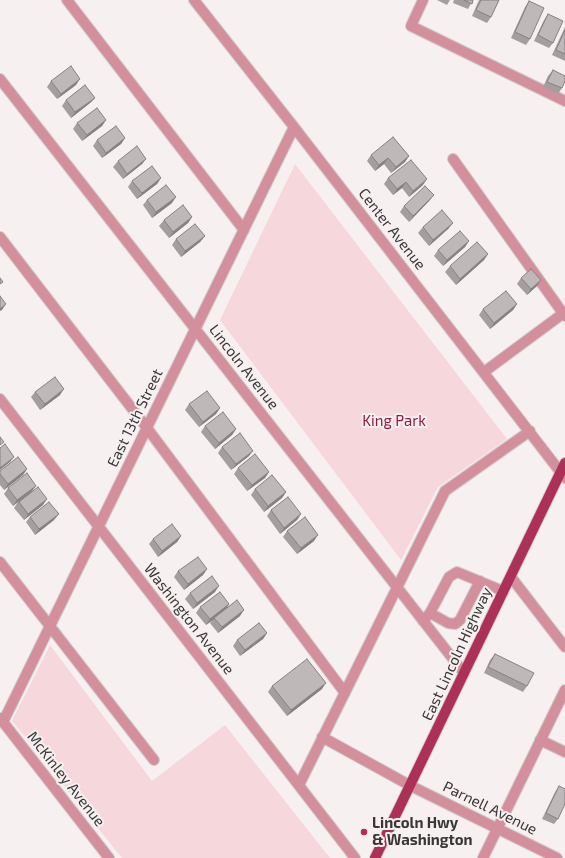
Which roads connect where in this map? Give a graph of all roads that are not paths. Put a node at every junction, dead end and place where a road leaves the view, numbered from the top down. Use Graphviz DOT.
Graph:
graph roads {
  1 [pos="67,0"];
  2 [pos="194,0"];
  3 [pos="423,0"];
  4 [pos="0,79"];
  5 [pos="565,102"];
  6 [pos="294,127"];
  7 [pos="453,159"];
  8 [pos="244,230"];
  9 [pos="0,237"];
  10 [pos="564,314"];
  11 [pos="196,329"];
  12 [pos="484,372"];
  13 [pos="0,399"];
  14 [pos="147,428"];
  15 [pos="530,431"];
  16 [pos="564,471"];
  17 [pos="99,526"];
  18 [pos="0,562"];
  19 [pos="510,576"];
  20 [pos="480,581"];
  21 [pos="397,587"];
  22 [pos="503,591"];
  23 [pos="426,617"];
  24 [pos="50,627"];
  25 [pos="565,647"];
  26 [pos="464,673"];
  27 [pos="565,690"];
  28 [pos="345,692"];
  29 [pos="2,720"];
  30 [pos="322,737"];
  31 [pos="540,740"];
  32 [pos="565,752"];
  33 [pos="154,760"];
  34 [pos="299,785"];
  35 [pos="411,786"];
  36 [pos="497,828"];
  37 [pos="109,858"];
  38 [pos="355,858"];
  39 [pos="375,858"];
  40 [pos="483,858"];
  41 [pos="556,858"];
  1 -- 8 [label="street"];
  2 -- 6 [label="street, Center Avenue"];
  3 -- 5 [label="street"];
  4 -- 11 [label="street, Lincoln Avenue"];
  6 -- 8 [label="street, East 13th Street"];
  6 -- 12 [label="street, Center Avenue"];
  7 -- 10 [label="street"];
  8 -- 11 [label="street, East 13th Street"];
  9 -- 14 [label="street"];
  10 -- 12 [label="street"];
  11 -- 14 [label="street, East 13th Street"];
  11 -- 21 [label="street, Lincoln Avenue"];
  12 -- 15 [label="street, Center Avenue"];
  13 -- 17 [label="street, Washington Avenue"];
  14 -- 17 [label="street, East 13th Street"];
  14 -- 28 [label="street"];
  15 -- 16 [label="street, Center Avenue"];
  15 -- 21 [label="street"];
  16 -- 19 [label="main road, East Lincoln Highway"];
  17 -- 24 [label="street, East 13th Street"];
  17 -- 34 [label="street, Washington Avenue"];
  18 -- 24 [label="street"];
  19 -- 22 [label="main road, East Lincoln Highway"];
  19 -- 25 [label="street"];
  20 -- 22 [label="street"];
  20 -- 23 [label="street"];
  20 -- 23 [label="street"];
  21 -- 23 [label="street, Lincoln Avenue"];
  21 -- 28 [label="street"];
  22 -- 26 [label="main road, East Lincoln Highway"];
  23 -- 26 [label="street, Lincoln Avenue"];
  24 -- 29 [label="street, East 13th Street"];
  24 -- 33 [label="street"];
  26 -- 35 [label="main road, East Lincoln Highway"];
  27 -- 31 [label="street"];
  28 -- 30 [label="street"];
  29 -- 37 [label="street, McKinley Avenue"];
  30 -- 34 [label="street"];
  30 -- 35 [label="street, Parnell Avenue"];
  31 -- 32 [label="street"];
  31 -- 36 [label="street"];
  34 -- 38 [label="street, Washington Avenue"];
  35 -- 36 [label="street, Parnell Avenue"];
  35 -- 39 [label="main road, East Lincoln Highway"];
  36 -- 40 [label="street"];
  36 -- 41 [label="street, Parnell Avenue"];
}
